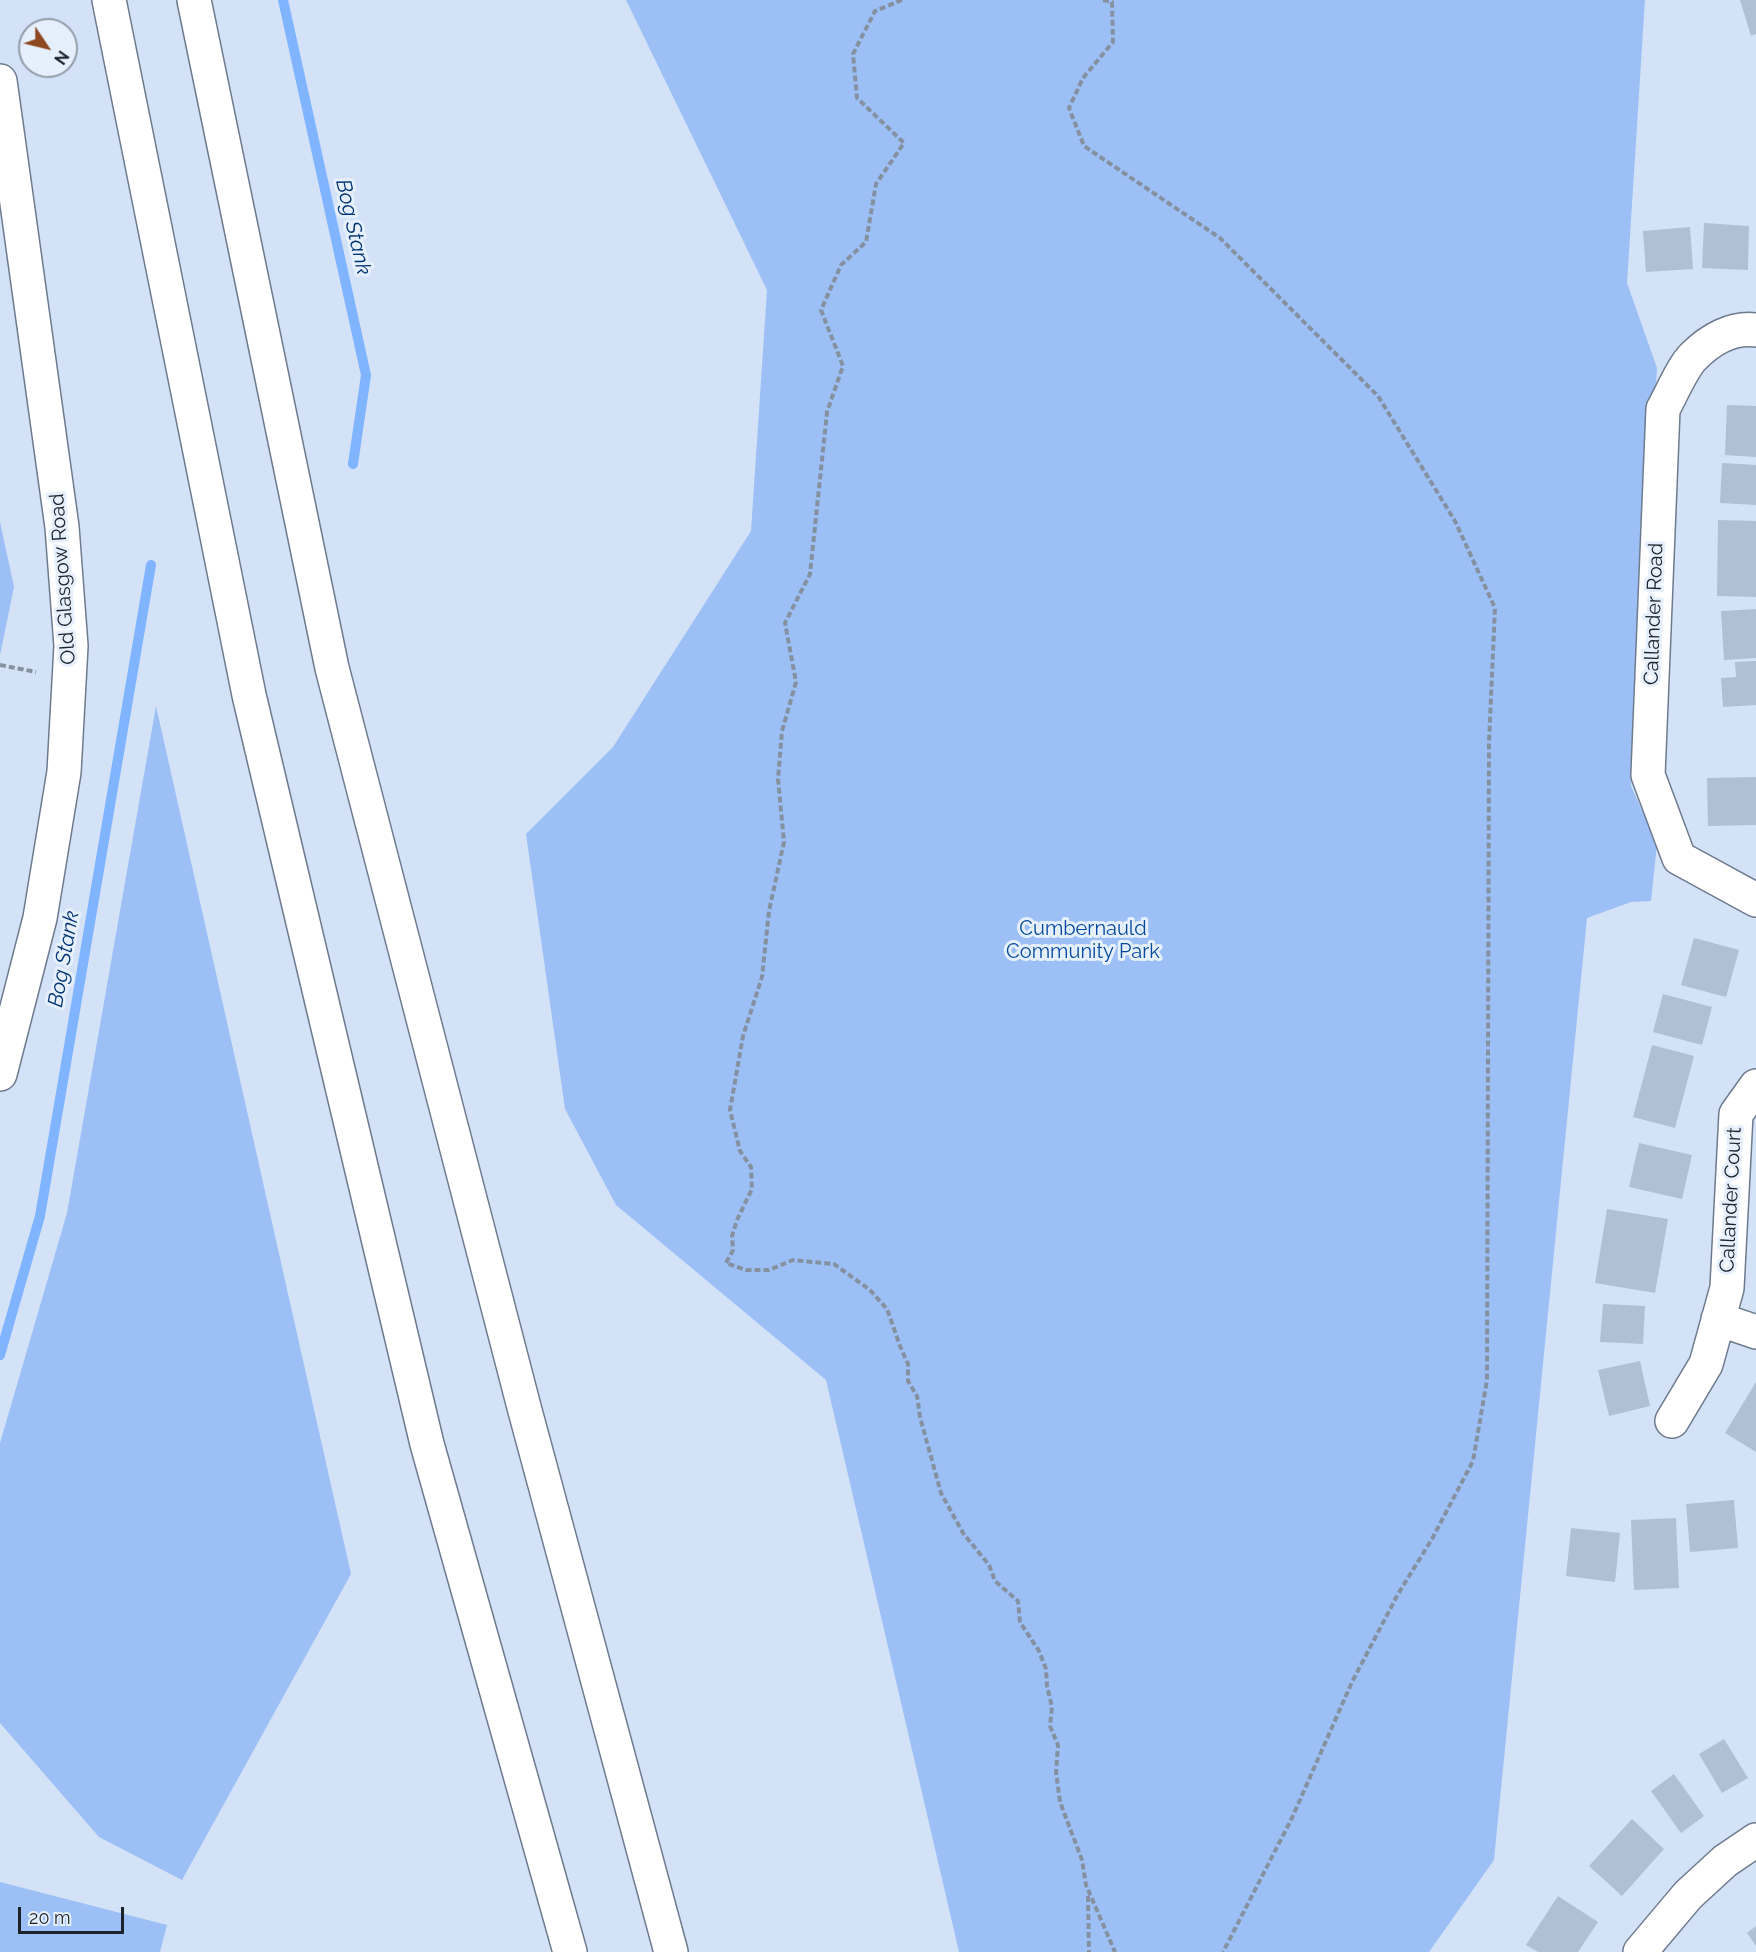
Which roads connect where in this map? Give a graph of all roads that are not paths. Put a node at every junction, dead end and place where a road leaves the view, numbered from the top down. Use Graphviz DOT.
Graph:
graph roads {
  1 [pos="109,0"];
  2 [pos="194,0"];
  3 [pos="0,81"];
  4 [pos="1756,330"];
  5 [pos="1756,900"];
  6 [pos="0,1074"];
  7 [pos="1756,1086"];
  8 [pos="1718,1319"];
  9 [pos="1756,1332"];
  10 [pos="1672,1421"];
  11 [pos="1756,1840"];
  12 [pos="570,1952"];
  13 [pos="670,1952"];
  14 [pos="1640,1952"];
  1 -- 12 [label="main road"];
  2 -- 13 [label="main road"];
  3 -- 6 [label="main road, Old Glasgow Road"];
  4 -- 5 [label="main road, Callander Road"];
  7 -- 8 [label="main road, Callander Court"];
  8 -- 9 [label="main road"];
  8 -- 10 [label="main road, Callander Court"];
  11 -- 14 [label="main road"];
}
